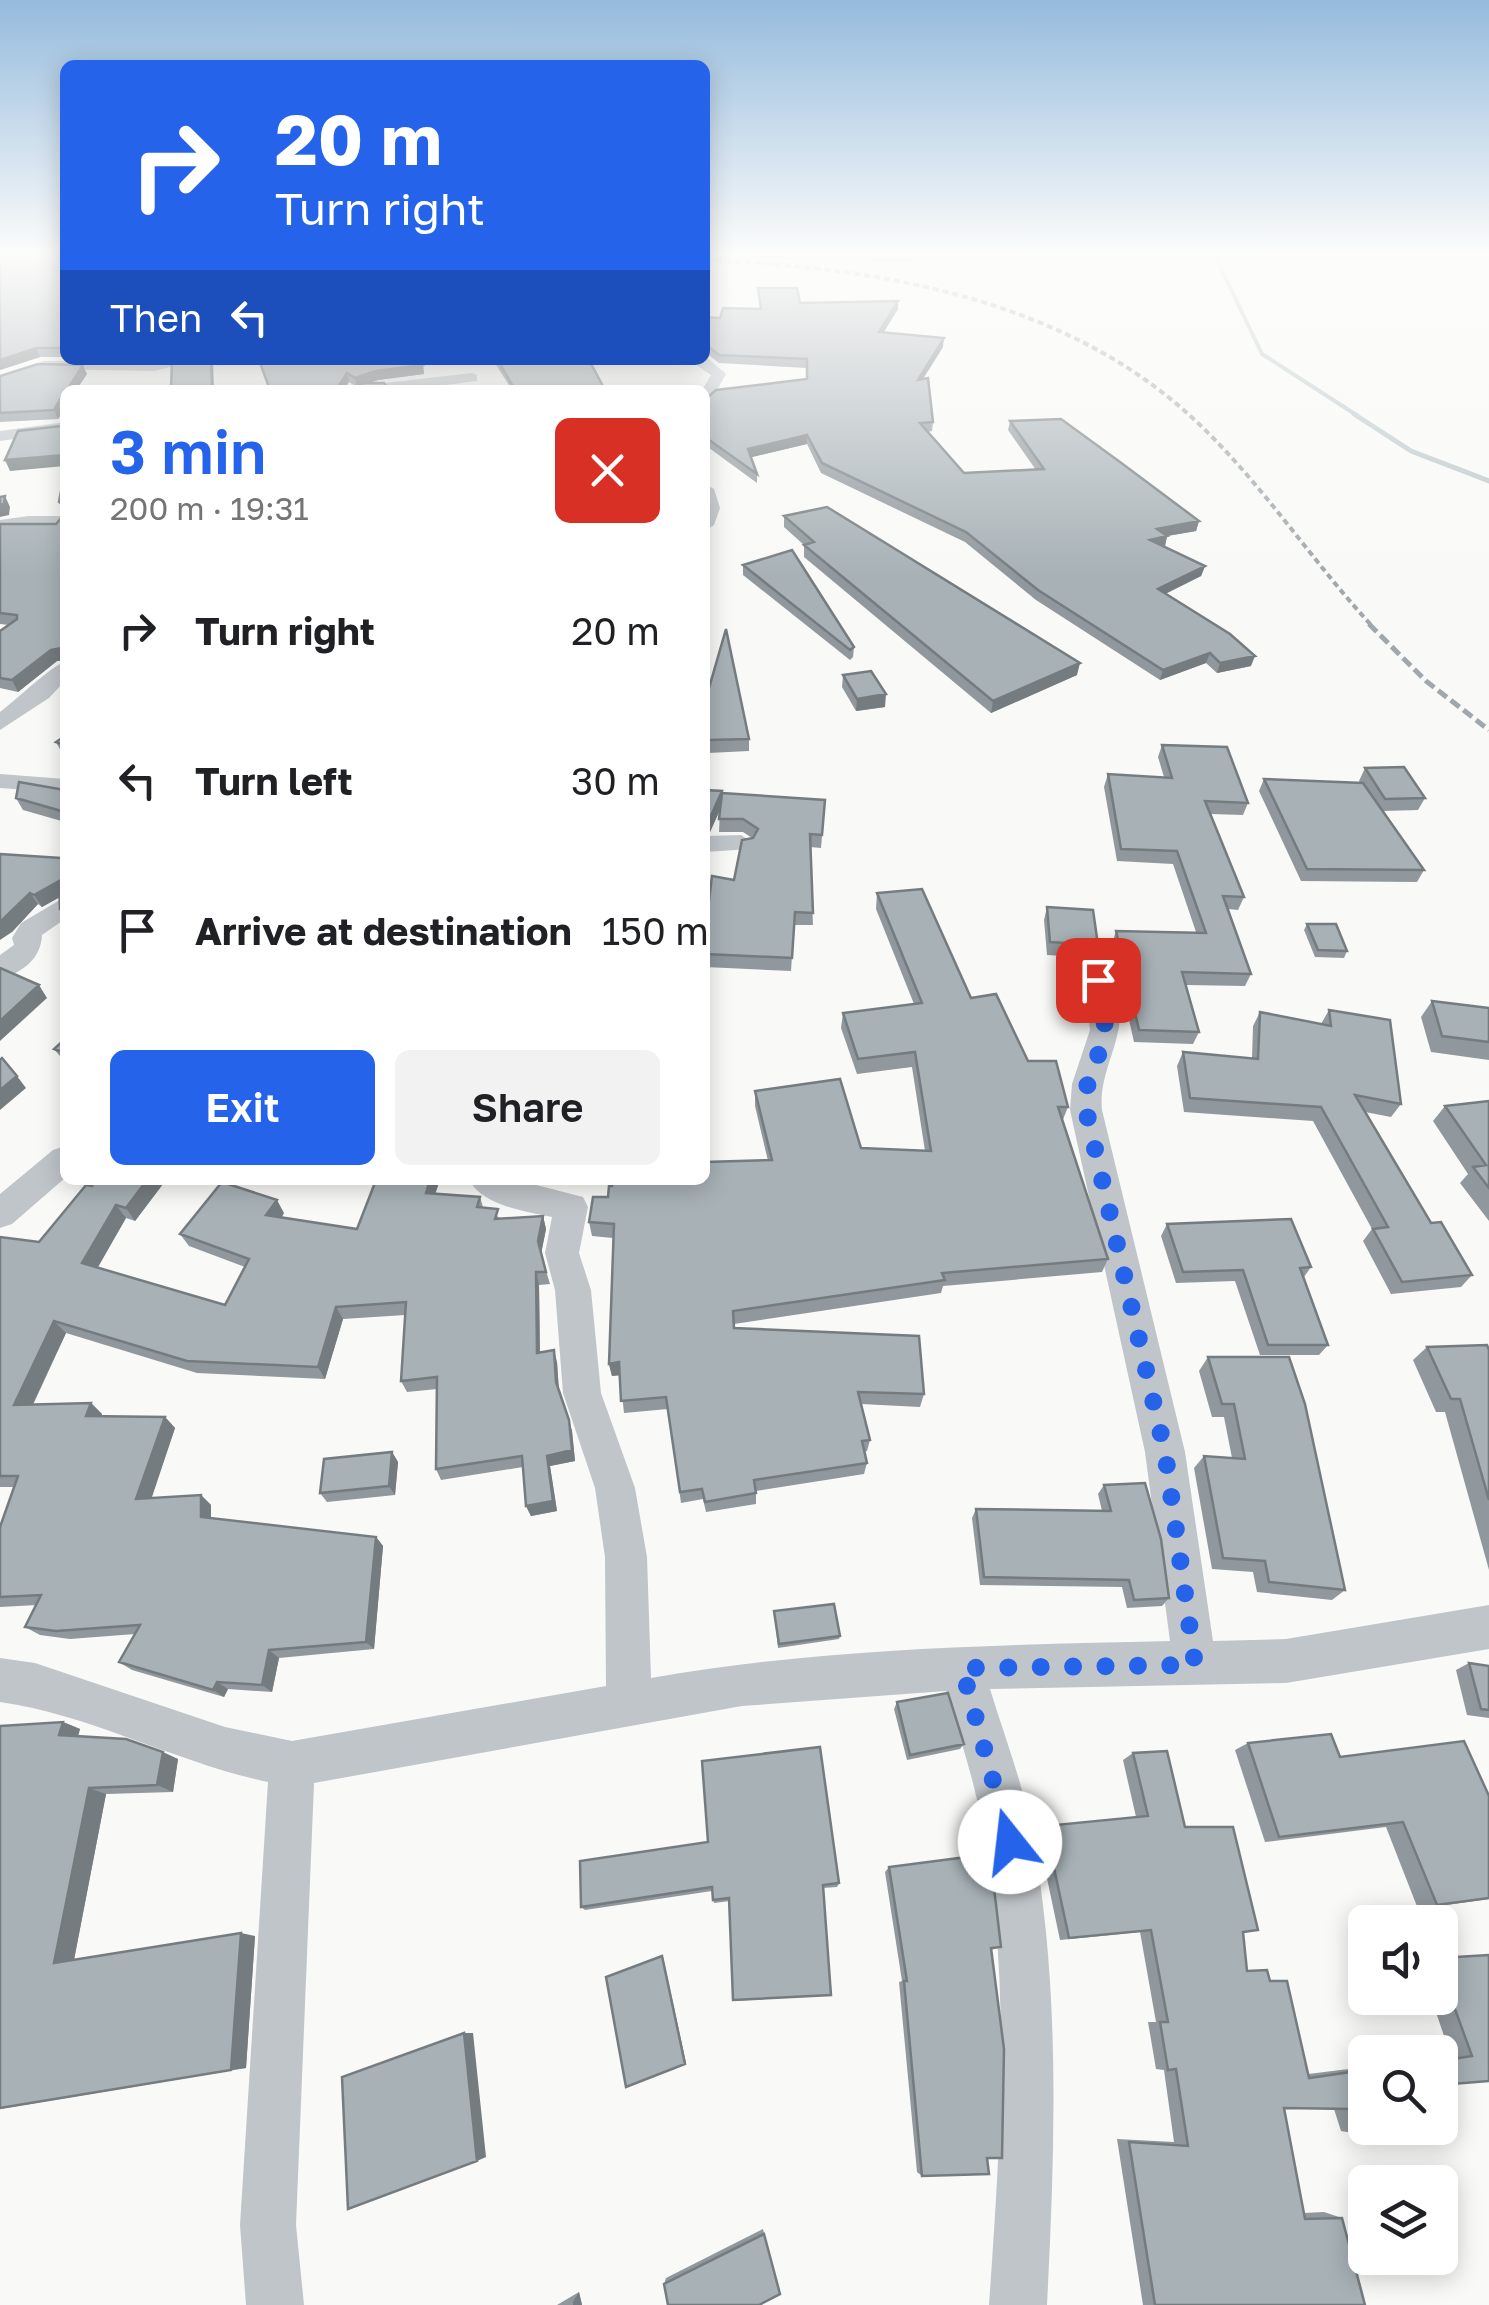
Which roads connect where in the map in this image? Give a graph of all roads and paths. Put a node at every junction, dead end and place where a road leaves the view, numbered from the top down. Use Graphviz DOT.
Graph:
graph roads {
  1 [pos="167,365"];
  2 [pos="468,365"];
  3 [pos="704,365"];
  4 [pos="27,369"];
  5 [pos="472,378"];
  6 [pos="411,385"];
  7 [pos="481,385"];
  8 [pos="710,390"];
  9 [pos="60,428"];
  10 [pos="0,436"];
  11 [pos="60,522"];
  12 [pos="0,526"];
  13 [pos="60,673"];
  14 [pos="0,722"];
  15 [pos="0,782"];
  16 [pos="60,786"];
  17 [pos="741,843"];
  18 [pos="710,844"];
  19 [pos="60,910"];
  20 [pos="0,969"];
  21 [pos="1098,980"];
  22 [pos="60,1162"];
  23 [pos="496,1185"];
  24 [pos="0,1214"];
  25 [pos="1489,1627"];
  26 [pos="1195,1665"];
  27 [pos="962,1668"];
  28 [pos="0,1680"];
  29 [pos="629,1704"];
  30 [pos="292,1764"];
  31 [pos="274,2305"];
  32 [pos="1018,2305"];
  1 -- 4 [label="street"];
  2 -- 5 [label="street"];
  3 -- 8 [label="street"];
  5 -- 6 [label="street"];
  5 -- 7 [label="street"];
  9 -- 10 [label="street"];
  11 -- 12 [label="street"];
  13 -- 14 [label="street"];
  15 -- 16 [label="street"];
  17 -- 18 [label="street"];
  19 -- 20 [label="street"];
  21 -- 26 [label="street"];
  22 -- 24 [label="street"];
  23 -- 29 [label="street"];
  25 -- 26 [label="street"];
  26 -- 27 [label="street"];
  27 -- 29 [label="street"];
  27 -- 32 [label="street"];
  28 -- 30 [label="street"];
  29 -- 30 [label="street"];
  30 -- 31 [label="street"];
}
